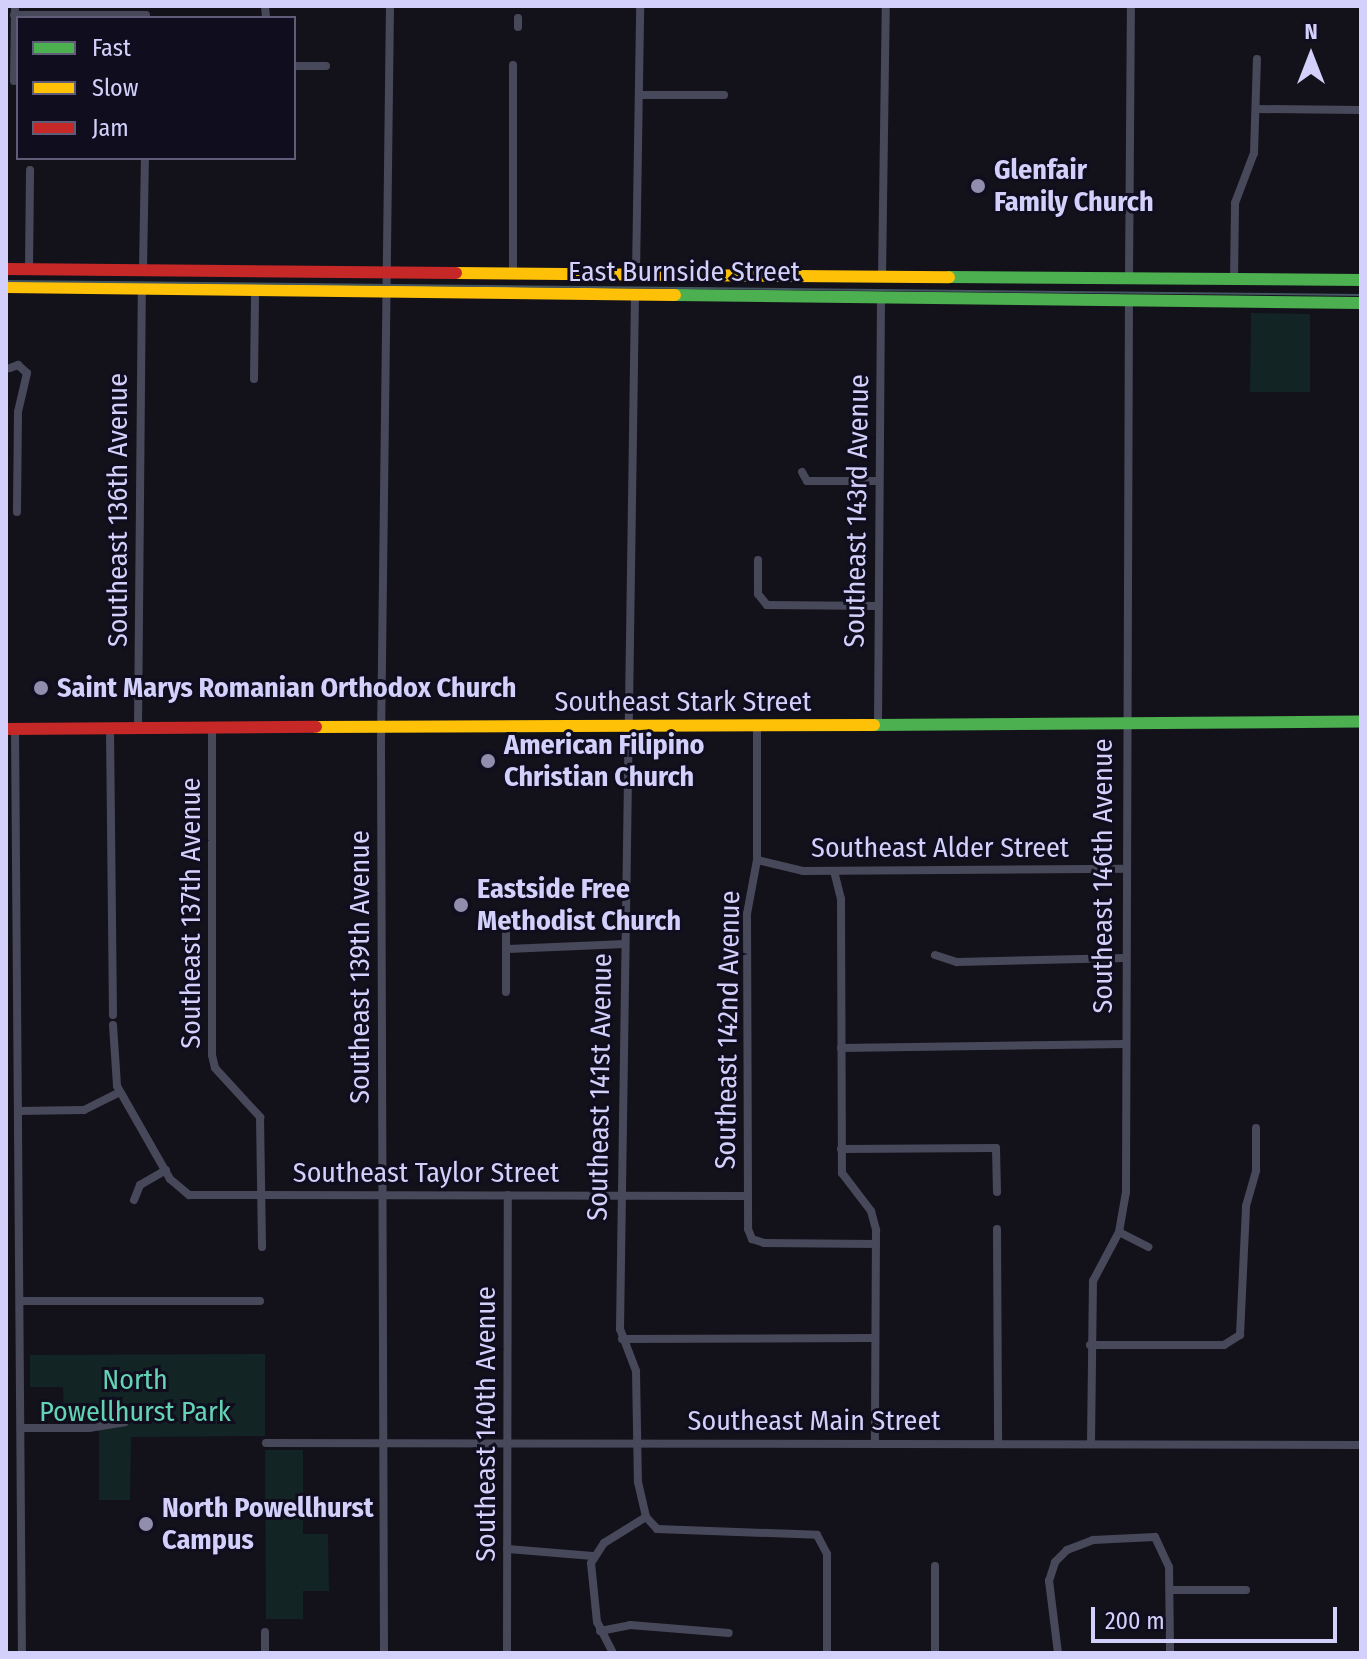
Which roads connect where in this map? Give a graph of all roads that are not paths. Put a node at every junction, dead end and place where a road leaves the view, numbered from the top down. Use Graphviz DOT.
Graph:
graph roads {
  1 [pos="390,6"];
  2 [pos="640,6"];
  3 [pos="886,6"];
  4 [pos="1131,6"];
  5 [pos="14,10"];
  6 [pos="146,13"];
  7 [pos="1257,59"];
  8 [pos="513,65"];
  9 [pos="296,66"];
  10 [pos="326,66"];
  11 [pos="14,81"];
  12 [pos="639,95"];
  13 [pos="724,95"];
  14 [pos="1256,109"];
  15 [pos="1361,110"];
  16 [pos="145,160"];
  17 [pos="30,170"];
  18 [pos="6,269"];
  19 [pos="29,269"];
  20 [pos="143,269"];
  21 [pos="513,270"];
  22 [pos="636,274"];
  23 [pos="882,277"];
  24 [pos="1234,279"];
  25 [pos="1129,280"];
  26 [pos="1361,280"];
  27 [pos="389,281"];
  28 [pos="6,287"];
  29 [pos="142,291"];
  30 [pos="255,292"];
  31 [pos="635,294"];
  32 [pos="881,298"];
  33 [pos="1129,300"];
  34 [pos="1361,303"];
  35 [pos="10,368"];
  36 [pos="254,379"];
  37 [pos="802,472"];
  38 [pos="879,481"];
  39 [pos="6,502"];
  40 [pos="758,560"];
  41 [pos="878,606"];
  42 [pos="1361,722"];
  43 [pos="1124,723"];
  44 [pos="878,725"];
  45 [pos="628,726"];
  46 [pos="757,726"];
  47 [pos="212,728"];
  48 [pos="383,728"];
  49 [pos="10,729"];
  50 [pos="110,729"];
  51 [pos="138,729"];
  52 [pos="757,860"];
  53 [pos="1125,869"];
  54 [pos="834,871"];
  55 [pos="506,921"];
  56 [pos="625,944"];
  57 [pos="507,949"];
  58 [pos="935,955"];
  59 [pos="1125,958"];
  60 [pos="506,992"];
  61 [pos="1125,1044"];
  62 [pos="841,1048"];
  63 [pos="120,1092"];
  64 [pos="18,1111"];
  65 [pos="1256,1128"];
  66 [pos="841,1149"];
  67 [pos="166,1170"];
  68 [pos="997,1192"];
  69 [pos="260,1195"];
  70 [pos="381,1195"];
  71 [pos="508,1195"];
  72 [pos="623,1195"];
  73 [pos="747,1196"];
  74 [pos="134,1200"];
  75 [pos="997,1229"];
  76 [pos="1119,1232"];
  77 [pos="876,1244"];
  78 [pos="262,1247"];
  79 [pos="1148,1247"];
  80 [pos="20,1301"];
  81 [pos="260,1301"];
  82 [pos="874,1338"];
  83 [pos="622,1339"];
  84 [pos="1090,1345"];
  85 [pos="125,1422"];
  86 [pos="21,1428"];
  87 [pos="383,1442"];
  88 [pos="509,1442"];
  89 [pos="637,1442"];
  90 [pos="266,1443"];
  91 [pos="875,1443"];
  92 [pos="1091,1443"];
  93 [pos="998,1444"];
  94 [pos="1361,1445"];
  95 [pos="646,1517"];
  96 [pos="507,1549"];
  97 [pos="593,1556"];
  98 [pos="935,1566"];
  99 [pos="1171,1590"];
  100 [pos="1246,1590"];
  101 [pos="600,1631"];
  102 [pos="265,1632"];
  103 [pos="729,1633"];
  104 [pos="22,1653"];
  105 [pos="265,1653"];
  106 [pos="384,1653"];
  107 [pos="507,1653"];
  108 [pos="613,1653"];
  109 [pos="827,1653"];
  110 [pos="935,1653"];
  111 [pos="1058,1653"];
  112 [pos="1170,1653"];
  1 -- 27 [label="street, Southeast 139th Avenue"];
  2 -- 12 [label="street"];
  3 -- 23 [label="street"];
  4 -- 25 [label="street"];
  5 -- 6 [label="street"];
  5 -- 11 [label="street"];
  7 -- 14 [label="street"];
  8 -- 21 [label="street"];
  9 -- 10 [label="street"];
  12 -- 13 [label="street"];
  12 -- 22 [label="street"];
  14 -- 15 [label="street"];
  14 -- 24 [label="street"];
  16 -- 20 [label="street"];
  17 -- 19 [label="street"];
  18 -- 19 [label="street, East Burnside Street"];
  19 -- 20 [label="street, East Burnside Street"];
  20 -- 27 [label="street, East Burnside Street"];
  21 -- 22 [label="street, East Burnside Street"];
  21 -- 27 [label="street, East Burnside Street"];
  22 -- 23 [label="street, East Burnside Street"];
  23 -- 25 [label="street, East Burnside Street"];
  24 -- 25 [label="street, East Burnside Street"];
  24 -- 26 [label="street, East Burnside Street"];
  27 -- 30 [label="street, East Burnside Street"];
  27 -- 31 [label="street, East Burnside Street"];
  27 -- 48 [label="street, Southeast 139th Avenue"];
  28 -- 29 [label="street, East Burnside Street"];
  29 -- 30 [label="street, East Burnside Street"];
  29 -- 51 [label="street, Southeast 136th Avenue"];
  30 -- 36 [label="street"];
  31 -- 32 [label="street, East Burnside Street"];
  31 -- 45 [label="street, Southeast 141st Avenue"];
  32 -- 33 [label="street, East Burnside Street"];
  32 -- 38 [label="street, Southeast 143rd Avenue"];
  33 -- 34 [label="street, East Burnside Street"];
  33 -- 43 [label="street, Southeast 146th Avenue"];
  35 -- 39 [label="street"];
  37 -- 38 [label="street"];
  38 -- 41 [label="street, Southeast 143rd Avenue"];
  40 -- 41 [label="street"];
  41 -- 44 [label="street, Southeast 143rd Avenue"];
  42 -- 43 [label="street, Southeast Stark Street"];
  43 -- 44 [label="street, Southeast Stark Street"];
  43 -- 53 [label="street, Southeast 146th Avenue"];
  44 -- 46 [label="street, Southeast Stark Street"];
  45 -- 46 [label="street, Southeast Stark Street"];
  45 -- 48 [label="street, Southeast Stark Street"];
  45 -- 56 [label="street, Southeast 141st Avenue"];
  46 -- 52 [label="street, Southeast 142nd Avenue"];
  47 -- 48 [label="street, Southeast Stark Street"];
  47 -- 51 [label="street, Southeast Stark Street"];
  47 -- 69 [label="street, Southeast 137th Avenue"];
  48 -- 70 [label="street, Southeast 139th Avenue"];
  49 -- 50 [label="street, Southeast Stark Street"];
  49 -- 64 [label="street"];
  50 -- 51 [label="street, Southeast Stark Street"];
  50 -- 63 [label="street"];
  52 -- 54 [label="street, Southeast Alder Street"];
  52 -- 73 [label="street, Southeast 142nd Avenue"];
  53 -- 54 [label="street, Southeast Alder Street"];
  53 -- 59 [label="street, Southeast 146th Avenue"];
  54 -- 62 [label="street"];
  55 -- 57 [label="street"];
  56 -- 57 [label="street"];
  56 -- 72 [label="street, Southeast 141st Avenue"];
  57 -- 60 [label="street"];
  58 -- 59 [label="street"];
  59 -- 61 [label="street, Southeast 146th Avenue"];
  61 -- 62 [label="street"];
  61 -- 76 [label="street, Southeast 146th Avenue"];
  62 -- 66 [label="street"];
  63 -- 64 [label="street"];
  63 -- 67 [label="street"];
  64 -- 80 [label="street"];
  65 -- 84 [label="street"];
  66 -- 68 [label="street"];
  66 -- 77 [label="street"];
  67 -- 69 [label="street, Southeast Taylor Street"];
  67 -- 74 [label="street"];
  69 -- 70 [label="street, Southeast Taylor Street"];
  69 -- 78 [label="street"];
  70 -- 71 [label="street, Southeast Taylor Street"];
  70 -- 87 [label="street, Southeast 139th Avenue"];
  71 -- 72 [label="street, Southeast Taylor Street"];
  71 -- 88 [label="street, Southeast 140th Avenue"];
  72 -- 73 [label="street, Southeast Taylor Street"];
  72 -- 83 [label="street, Southeast 141st Avenue"];
  73 -- 77 [label="street, Southeast 142nd Avenue"];
  75 -- 93 [label="street"];
  76 -- 79 [label="street"];
  76 -- 84 [label="street, Southeast 146th Avenue"];
  77 -- 82 [label="street"];
  80 -- 81 [label="street"];
  80 -- 86 [label="street"];
  82 -- 83 [label="street"];
  82 -- 91 [label="street"];
  83 -- 89 [label="street, Southeast 141st Avenue"];
  84 -- 92 [label="street, Southeast 146th Avenue"];
  85 -- 86 [label="street"];
  86 -- 104 [label="street"];
  87 -- 88 [label="street, Southeast Main Street"];
  87 -- 90 [label="street, Southeast Main Street"];
  87 -- 106 [label="street, Southeast 139th Avenue"];
  88 -- 89 [label="street, Southeast Main Street"];
  88 -- 96 [label="street, Southeast 140th Avenue"];
  89 -- 91 [label="street, Southeast Main Street"];
  89 -- 95 [label="street, Southeast 141st Avenue"];
  91 -- 93 [label="street, Southeast Main Street"];
  92 -- 93 [label="street, Southeast Main Street"];
  92 -- 94 [label="street, Southeast Main Street"];
  95 -- 97 [label="street"];
  95 -- 109 [label="street"];
  96 -- 97 [label="street"];
  96 -- 107 [label="street, Southeast 140th Avenue"];
  97 -- 101 [label="street"];
  98 -- 110 [label="street"];
  99 -- 100 [label="street"];
  99 -- 111 [label="street"];
  99 -- 112 [label="street"];
  101 -- 103 [label="street"];
  101 -- 108 [label="street"];
  102 -- 105 [label="street"];
}
